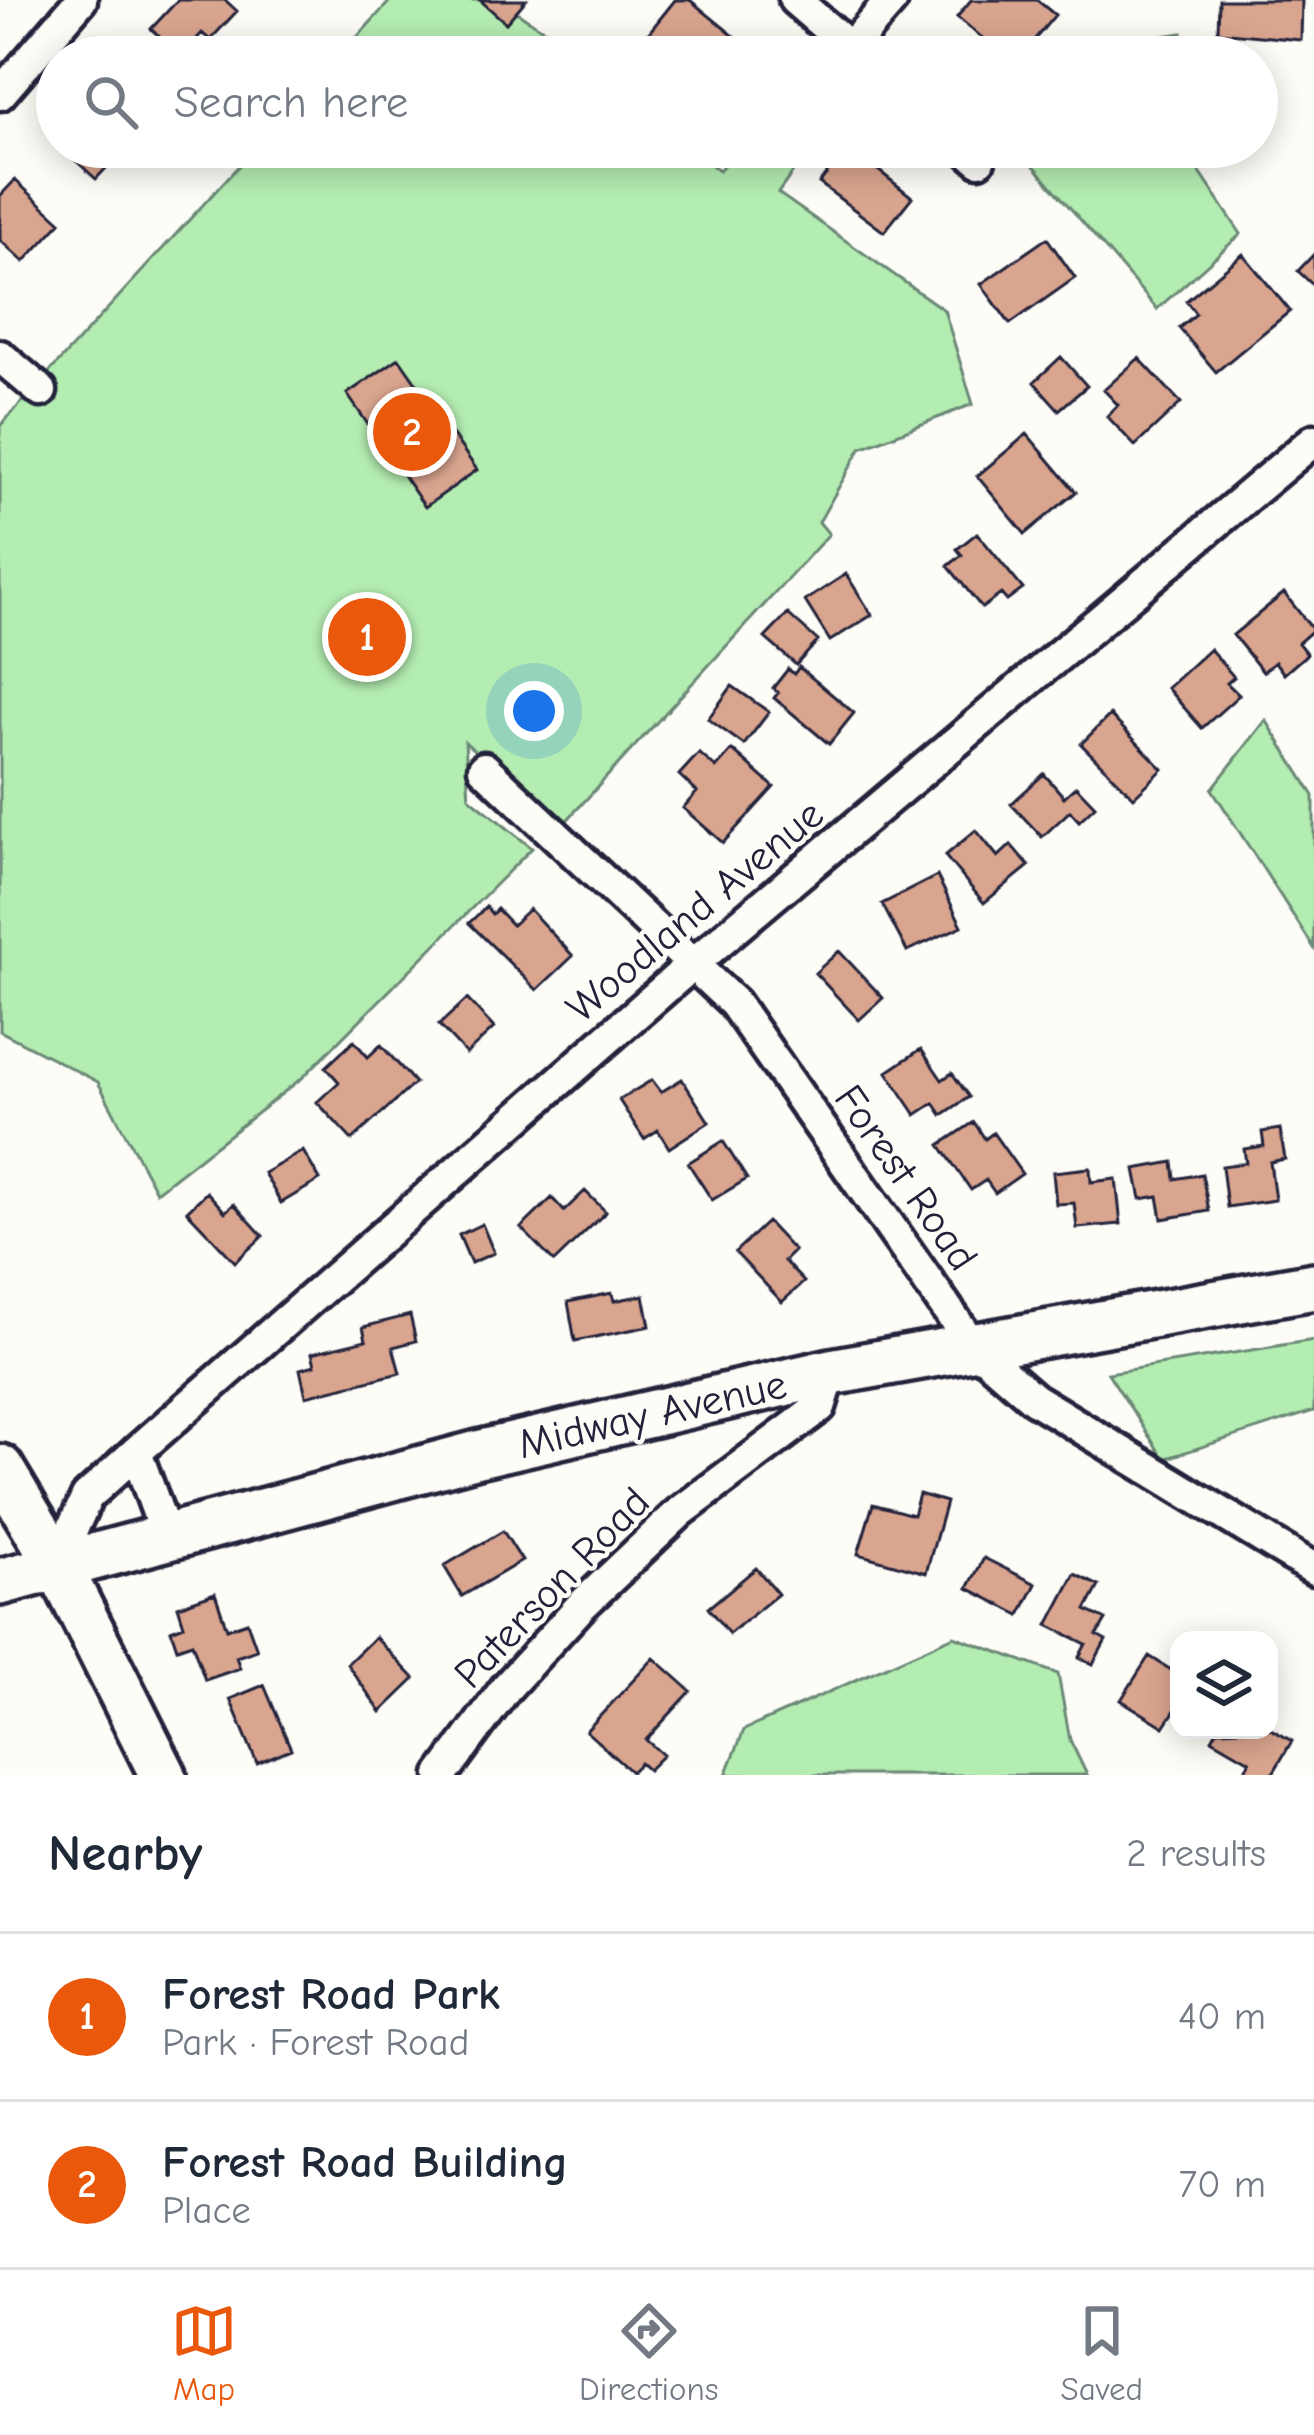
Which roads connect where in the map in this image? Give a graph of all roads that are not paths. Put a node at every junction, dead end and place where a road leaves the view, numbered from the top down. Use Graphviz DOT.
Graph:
graph roads {
  1 [pos="81,0"];
  2 [pos="795,0"];
  3 [pos="892,0"];
  4 [pos="50,36"];
  5 [pos="837,36"];
  6 [pos="866,36"];
  7 [pos="36,52"];
  8 [pos="0,94"];
  9 [pos="0,356"];
  10 [pos="41,391"];
  11 [pos="1314,440"];
  12 [pos="484,768"];
  13 [pos="694,963"];
  14 [pos="1314,1286"];
  15 [pos="973,1346"];
  16 [pos="831,1372"];
  17 [pos="136,1452"];
  18 [pos="0,1468"];
  19 [pos="166,1535"];
  20 [pos="57,1563"];
  21 [pos="1314,1569"];
  22 [pos="0,1582"];
  23 [pos="163,1775"];
  24 [pos="442,1775"];
  1 -- 4 [label="street"];
  2 -- 5 [label="street"];
  3 -- 6 [label="street"];
  7 -- 8 [label="street"];
  9 -- 10 [label="street"];
  11 -- 13 [label="street, Woodland Avenue"];
  12 -- 13 [label="street, Forest Road"];
  13 -- 15 [label="street, Forest Road"];
  13 -- 17 [label="street, Woodland Avenue"];
  14 -- 15 [label="main road, Midway Avenue"];
  15 -- 16 [label="main road, Midway Avenue"];
  15 -- 21 [label="street, Forest Road"];
  16 -- 19 [label="main road, Midway Avenue"];
  16 -- 24 [label="street, Paterson Road"];
  17 -- 19 [label="street"];
  17 -- 20 [label="street, Woodland Avenue"];
  18 -- 20 [label="main road"];
  19 -- 20 [label="main road, Midway Avenue"];
  20 -- 22 [label="main road, Midway Avenue"];
  20 -- 23 [label="main road"];
}
